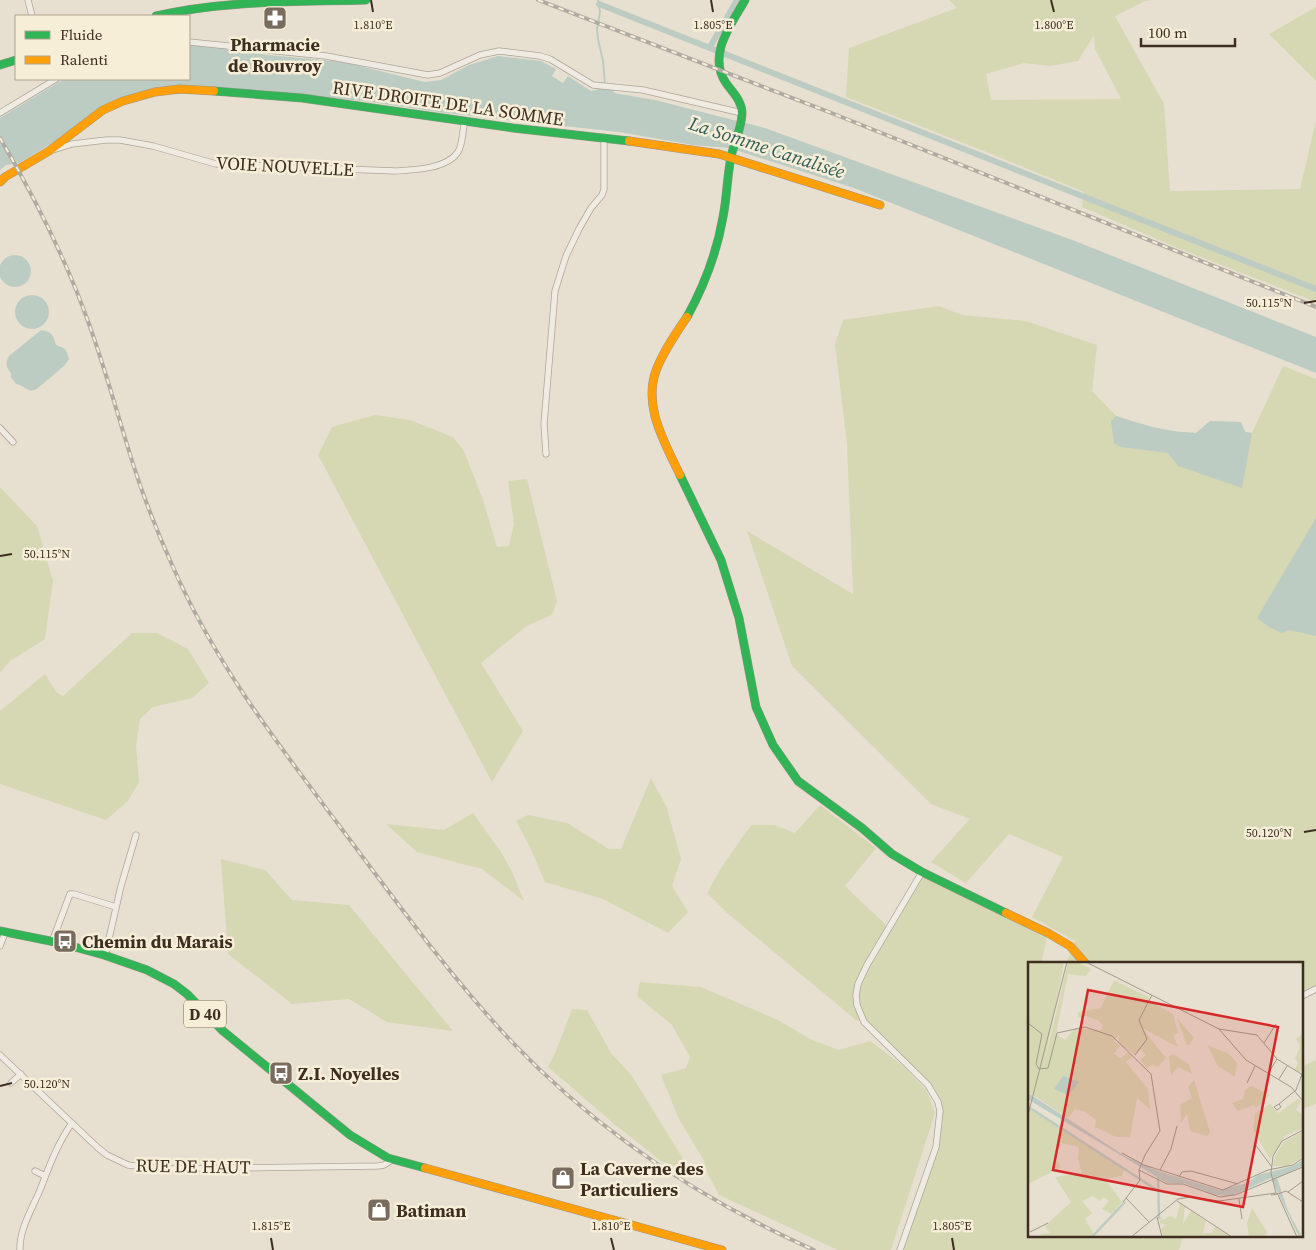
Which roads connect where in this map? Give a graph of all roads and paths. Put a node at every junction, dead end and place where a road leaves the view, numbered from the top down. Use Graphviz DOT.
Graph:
graph roads {
  1 [pos="28,0"];
  2 [pos="366,0"];
  3 [pos="745,0"];
  4 [pos="32,15"];
  5 [pos="160,15"];
  6 [pos="190,42"];
  7 [pos="15,60"];
  8 [pos="0,65"];
  9 [pos="54,80"];
  10 [pos="0,113"];
  11 [pos="741,115"];
  12 [pos="465,121"];
  13 [pos="604,137"];
  14 [pos="50,151"];
  15 [pos="731,156"];
  16 [pos="0,182"];
  17 [pos="880,205"];
  18 [pos="0,428"];
  19 [pos="13,442"];
  20 [pos="546,454"];
  21 [pos="136,835"];
  22 [pos="922,872"];
  23 [pos="116,907"];
  24 [pos="3,932"];
  25 [pos="52,942"];
  26 [pos="0,946"];
  27 [pos="105,956"];
  28 [pos="1084,962"];
  29 [pos="1316,989"];
  30 [pos="1304,995"];
  31 [pos="0,1055"];
  32 [pos="21,1074"];
  33 [pos="11,1083"];
  34 [pos="72,1123"];
  35 [pos="381,1155"];
  36 [pos="392,1160"];
  37 [pos="370,1165"];
  38 [pos="35,1171"];
  39 [pos="45,1176"];
  40 [pos="20,1250"];
  41 [pos="722,1250"];
  42 [pos="900,1250"];
  1 -- 4 [label="street"];
  2 -- 5 [label="street"];
  3 -- 11 [label="street"];
  6 -- 11 [label="street"];
  7 -- 8 [label="street"];
  9 -- 10 [label="street"];
  11 -- 15 [label="street"];
  12 -- 13 [label="street, RIVE DROITE DE LA SOMME"];
  12 -- 14 [label="street, RIVE DROITE DE LA SOMME"];
  12 -- 14 [label="street, VOIE NOUVELLE"];
  13 -- 15 [label="street, RIVE DROITE DE LA SOMME"];
  13 -- 20 [label="street"];
  14 -- 16 [label="street, RIVE DROITE DE LA SOMME"];
  15 -- 17 [label="street, RIVE DROITE DE LA SOMME"];
  15 -- 22 [label="street"];
  18 -- 19 [label="street"];
  21 -- 23 [label="street"];
  22 -- 28 [label="street"];
  22 -- 42 [label="street"];
  23 -- 25 [label="street"];
  23 -- 27 [label="street"];
  24 -- 25 [label="street, D 40"];
  24 -- 26 [label="street"];
  25 -- 27 [label="street, D 40"];
  27 -- 35 [label="street, D 40"];
  29 -- 30 [label="street"];
  31 -- 32 [label="street, RUE DE HAUT"];
  32 -- 33 [label="street"];
  32 -- 34 [label="street, RUE DE HAUT"];
  34 -- 37 [label="street, RUE DE HAUT"];
  34 -- 39 [label="street"];
  35 -- 36 [label="street, D 40"];
  35 -- 37 [label="street"];
  36 -- 37 [label="street, RUE DE HAUT"];
  36 -- 41 [label="street, D 40"];
  38 -- 39 [label="street"];
  39 -- 40 [label="street"];
}
